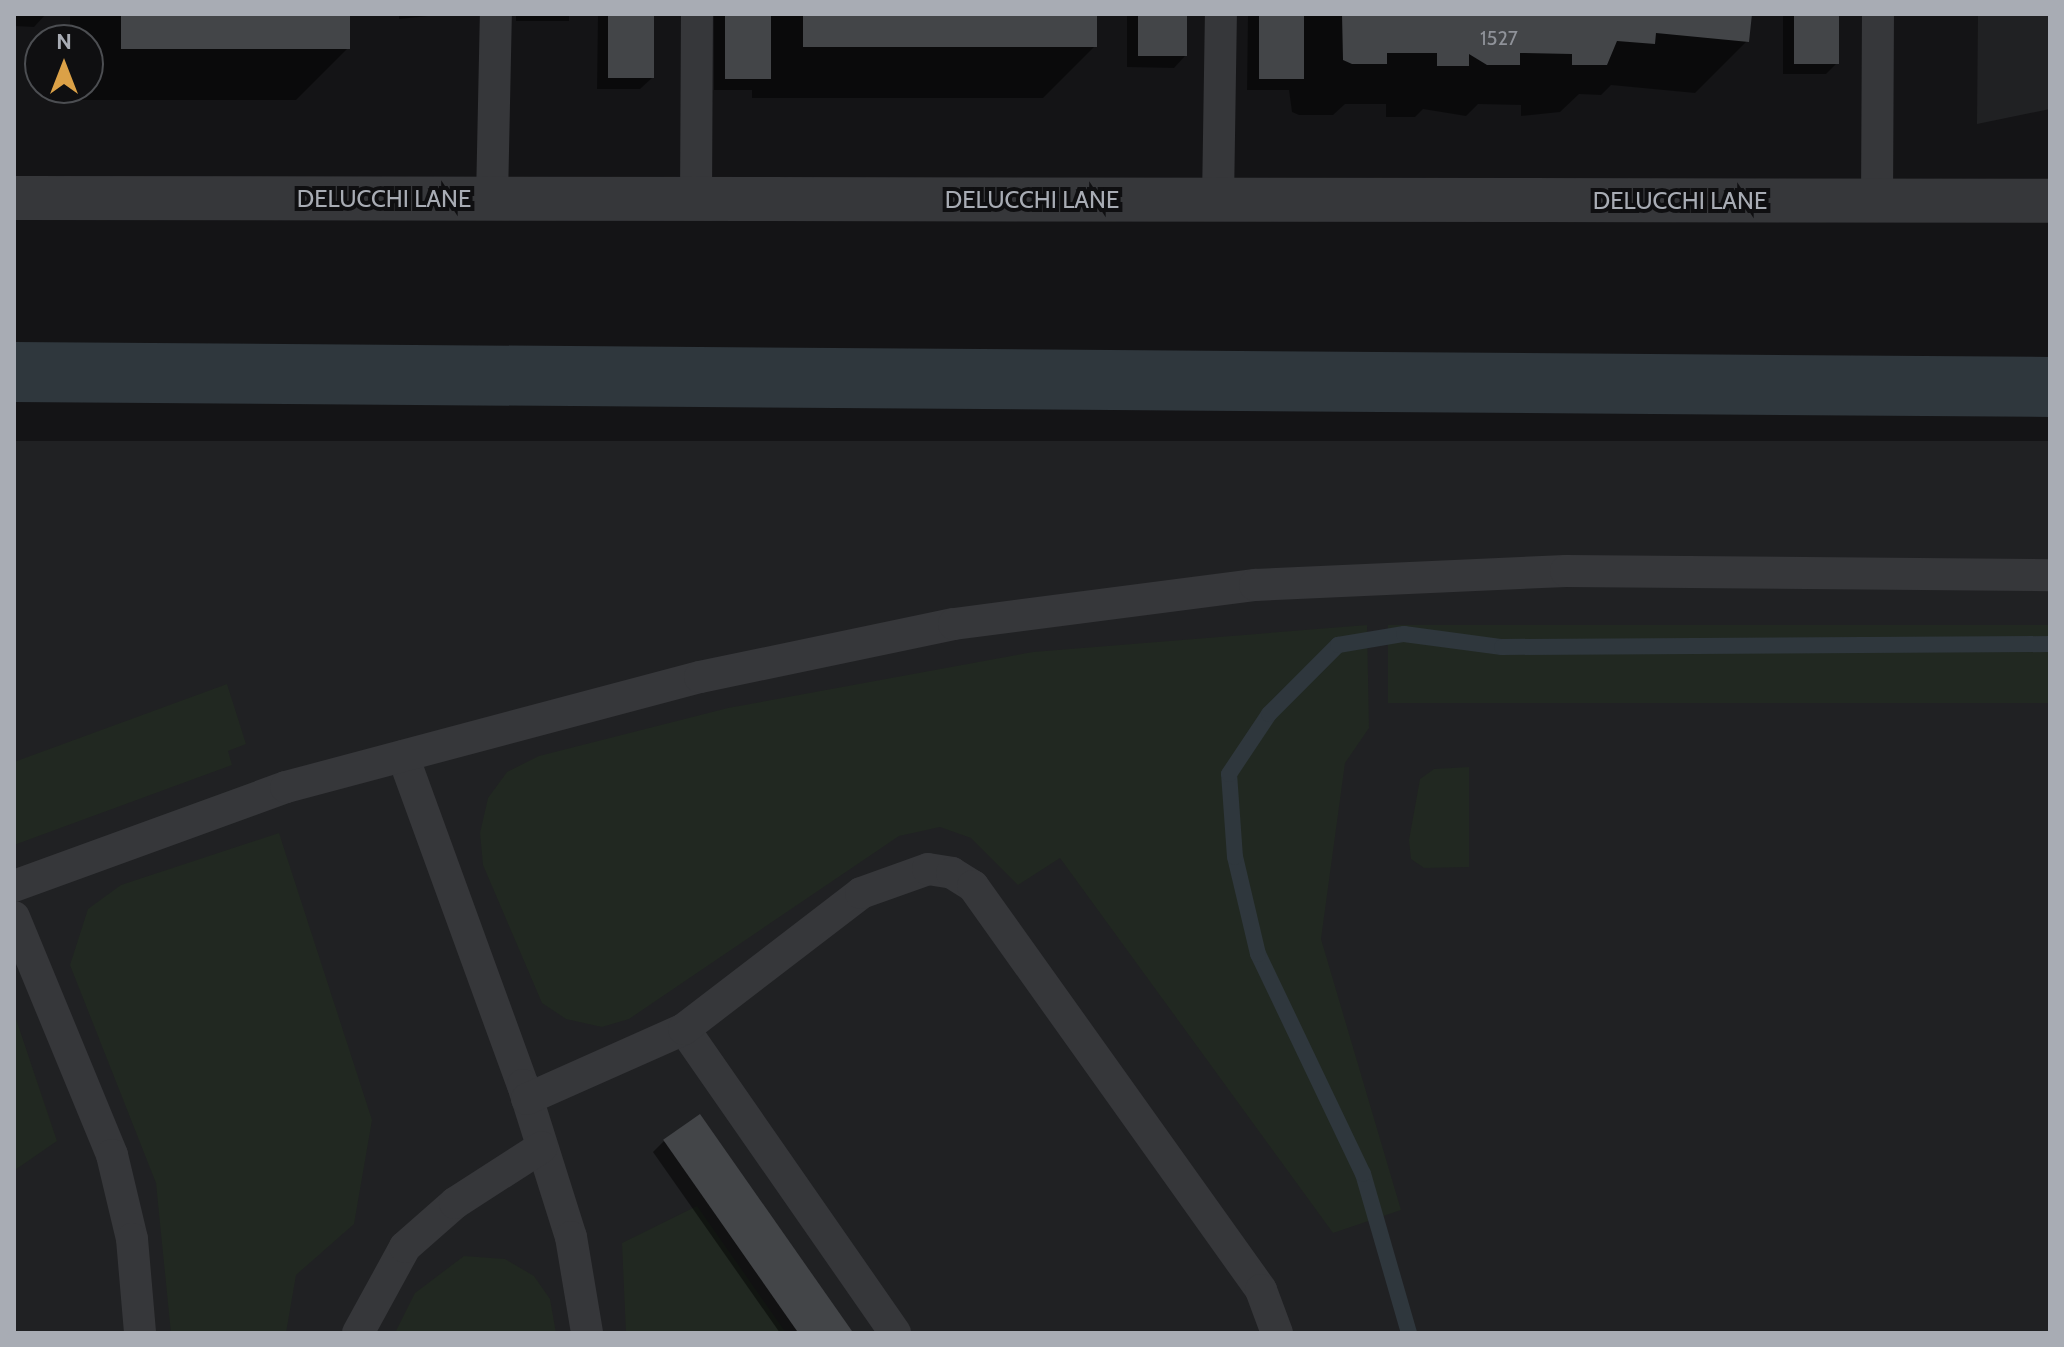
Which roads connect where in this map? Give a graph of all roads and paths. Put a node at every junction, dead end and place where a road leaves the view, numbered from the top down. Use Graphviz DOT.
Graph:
graph roads {
  1 [pos="496,14"];
  2 [pos="697,14"];
  3 [pos="1221,14"];
  4 [pos="1878,14"];
  5 [pos="14,198"];
  6 [pos="492,199"];
  7 [pos="696,199"];
  8 [pos="1218,200"];
  9 [pos="1877,201"];
  10 [pos="2050,201"];
  11 [pos="2050,575"];
  12 [pos="403,756"];
  13 [pos="14,886"];
  14 [pos="14,917"];
  15 [pos="684,1029"];
  16 [pos="527,1099"];
  17 [pos="542,1147"];
  18 [pos="140,1333"];
  19 [pos="358,1333"];
  20 [pos="587,1333"];
  21 [pos="895,1333"];
  22 [pos="1277,1333"];
  1 -- 6 [label="lane"];
  2 -- 7 [label="lane"];
  3 -- 8 [label="lane"];
  4 -- 9 [label="lane"];
  5 -- 6 [label="street, DELUCCHI LANE"];
  6 -- 7 [label="street, DELUCCHI LANE"];
  7 -- 8 [label="street, DELUCCHI LANE"];
  8 -- 9 [label="street, DELUCCHI LANE"];
  9 -- 10 [label="street, DELUCCHI LANE"];
  11 -- 12 [label="lane"];
  12 -- 13 [label="lane"];
  12 -- 16 [label="lane"];
  14 -- 18 [label="lane"];
  15 -- 16 [label="lane"];
  15 -- 21 [label="lane"];
  15 -- 22 [label="lane"];
  16 -- 17 [label="lane"];
  17 -- 19 [label="lane"];
  17 -- 20 [label="lane"];
}
